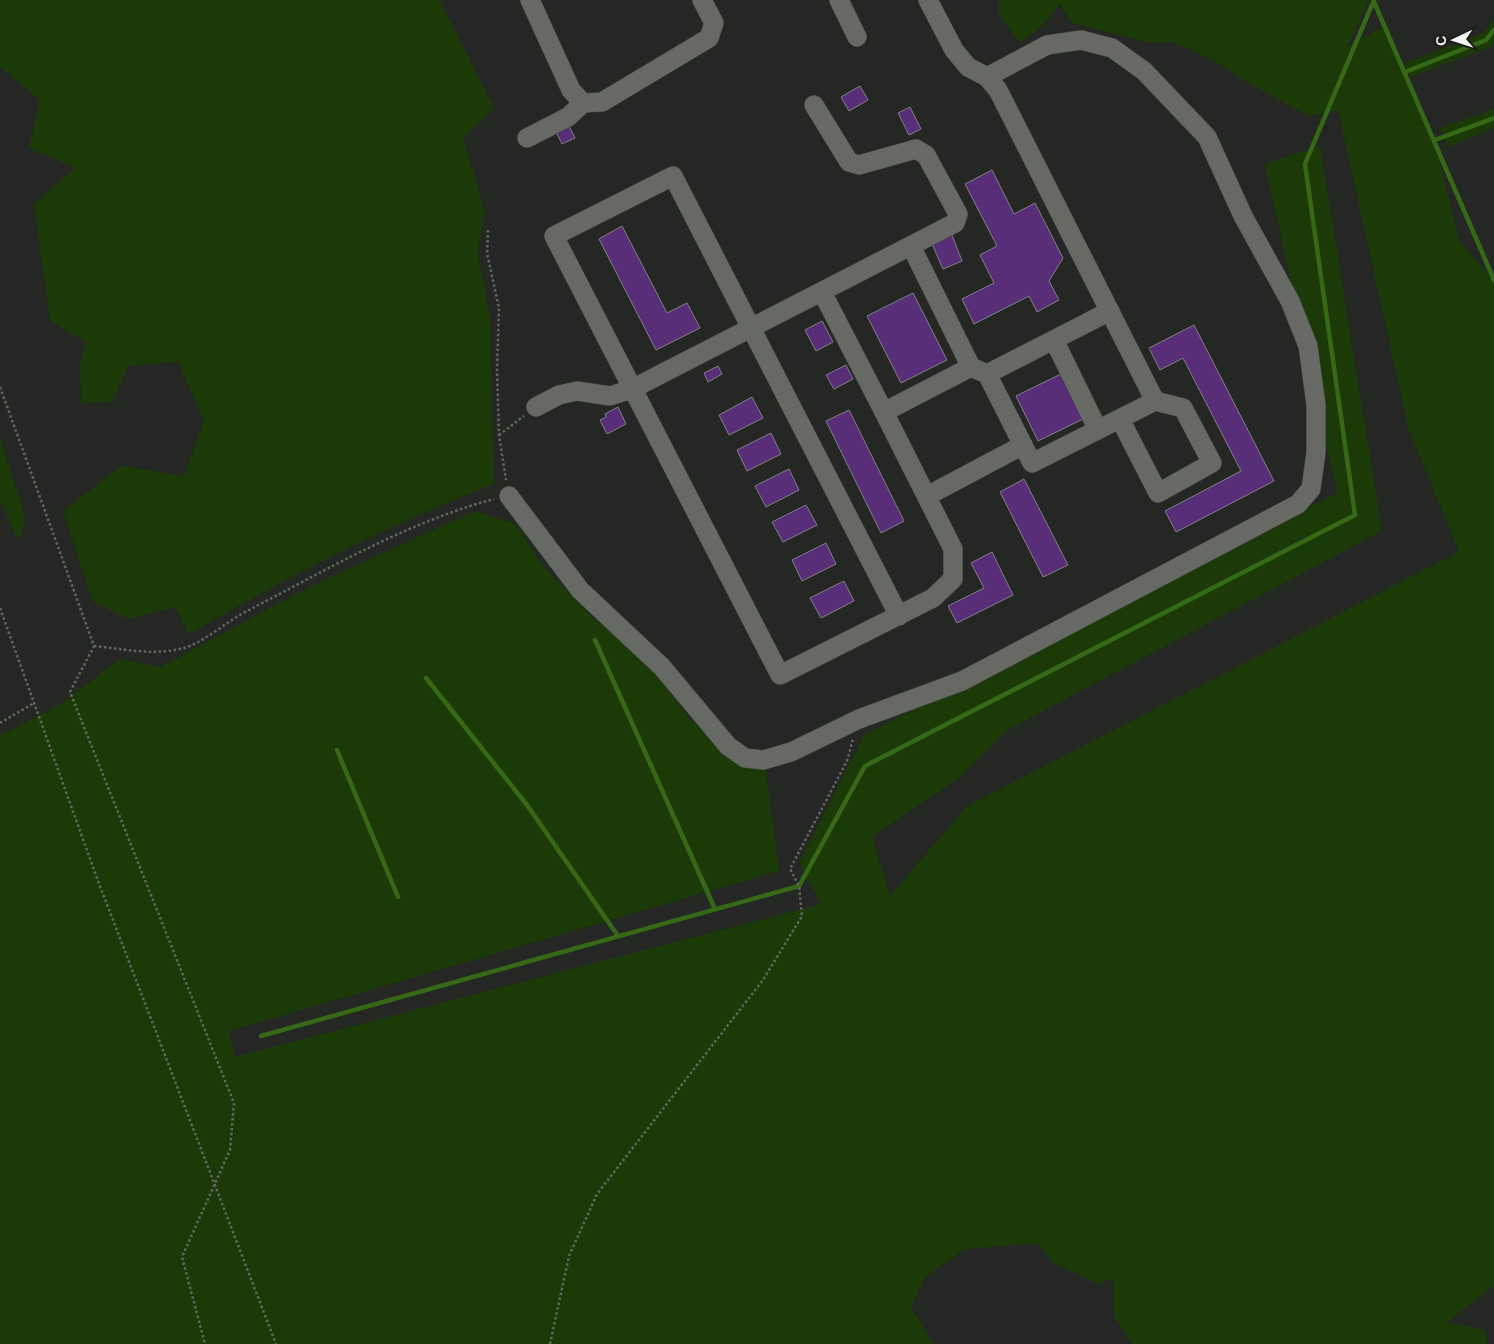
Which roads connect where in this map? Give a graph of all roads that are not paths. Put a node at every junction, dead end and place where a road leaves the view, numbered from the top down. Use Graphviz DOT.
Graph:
graph roads {
  1 [pos="530,0"];
  2 [pos="702,0"];
  3 [pos="838,0"];
  4 [pos="928,0"];
  5 [pos="857,37"];
  6 [pos="988,77"];
  7 [pos="583,103"];
  8 [pos="814,105"];
  9 [pos="527,138"];
  10 [pos="911,246"];
  11 [pos="822,292"];
  12 [pos="1110,311"];
  13 [pos="751,328"];
  14 [pos="1054,340"];
  15 [pos="979,371"];
  16 [pos="632,389"];
  17 [pos="1155,401"];
  18 [pos="536,406"];
  19 [pos="884,412"];
  20 [pos="1120,418"];
  21 [pos="1098,430"];
  22 [pos="1023,445"];
  23 [pos="508,496"];
  24 [pos="928,496"];
  25 [pos="899,616"];
  1 -- 7 [label="lane"];
  2 -- 7 [label="lane"];
  3 -- 5 [label="lane"];
  4 -- 6 [label="lane"];
  6 -- 12 [label="lane"];
  6 -- 23 [label="lane"];
  7 -- 9 [label="lane"];
  8 -- 10 [label="lane"];
  10 -- 11 [label="lane"];
  10 -- 15 [label="lane"];
  11 -- 13 [label="lane"];
  11 -- 19 [label="lane"];
  12 -- 14 [label="lane"];
  12 -- 17 [label="lane"];
  13 -- 16 [label="lane"];
  13 -- 16 [label="lane"];
  13 -- 25 [label="lane"];
  14 -- 15 [label="lane"];
  14 -- 21 [label="lane"];
  15 -- 19 [label="lane"];
  15 -- 22 [label="lane"];
  16 -- 18 [label="lane"];
  16 -- 25 [label="lane"];
  17 -- 20 [label="lane"];
  17 -- 20 [label="lane"];
  19 -- 24 [label="lane"];
  20 -- 21 [label="lane"];
  21 -- 22 [label="lane"];
  22 -- 24 [label="lane"];
  24 -- 25 [label="lane"];
}
